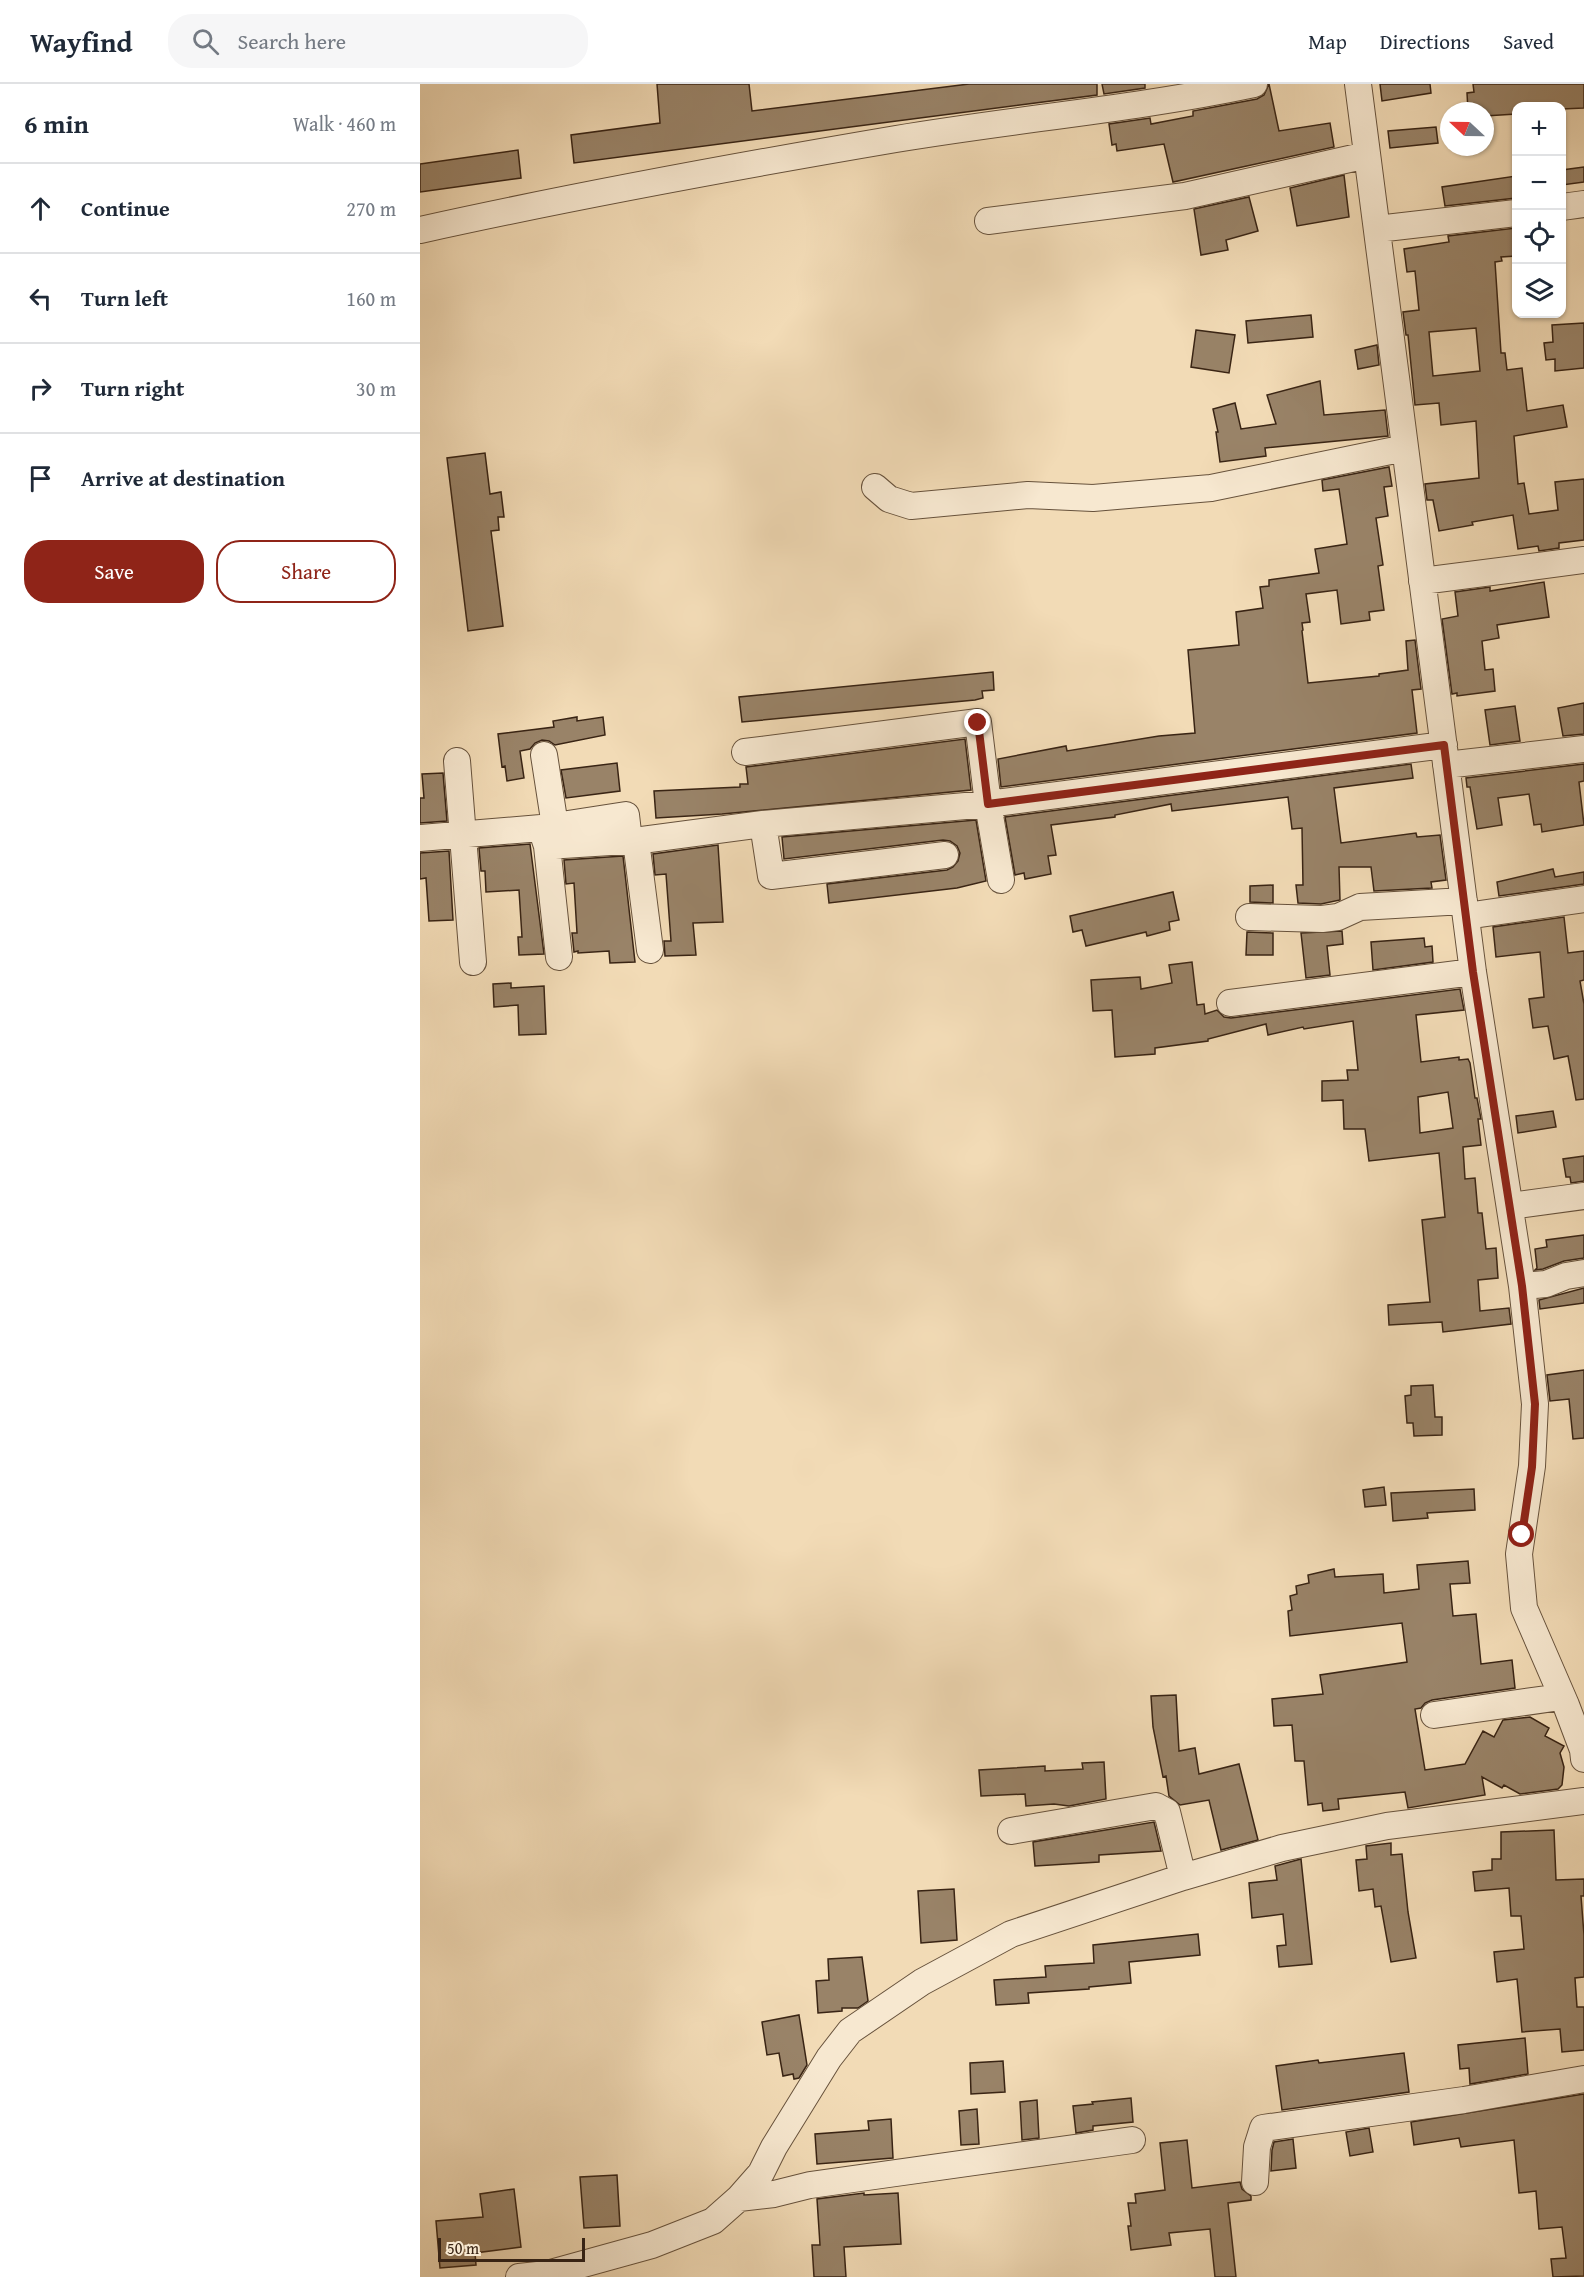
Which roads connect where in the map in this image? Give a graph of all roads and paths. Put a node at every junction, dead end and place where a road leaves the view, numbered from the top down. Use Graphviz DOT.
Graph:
graph roads {
  1 [pos="1254,84"];
  2 [pos="1358,84"];
  3 [pos="1367,155"];
  4 [pos="1584,204"];
  5 [pos="1566,206"];
  6 [pos="1512,213"];
  7 [pos="988,221"];
  8 [pos="1377,229"];
  9 [pos="420,230"];
  10 [pos="1405,448"];
  11 [pos="875,487"];
  12 [pos="1584,560"];
  13 [pos="1422,581"];
  14 [pos="1584,749"];
  15 [pos="745,752"];
  16 [pos="544,755"];
  17 [pos="1445,755"];
  18 [pos="457,761"];
  19 [pos="988,804"];
  20 [pos="764,824"];
  21 [pos="548,833"];
  22 [pos="463,834"];
  23 [pos="420,838"];
  24 [pos="632,841"];
  25 [pos="945,855"];
  26 [pos="1001,880"];
  27 [pos="1584,899"];
  28 [pos="1465,909"];
  29 [pos="1249,917"];
  30 [pos="650,950"];
  31 [pos="559,957"];
  32 [pos="473,962"];
  33 [pos="1473,972"];
  34 [pos="1230,1003"];
  35 [pos="1584,1196"];
  36 [pos="1510,1206"];
  37 [pos="1584,1273"];
  38 [pos="1522,1286"];
  39 [pos="1561,1697"];
  40 [pos="1434,1715"];
  41 [pos="1584,1759"];
  42 [pos="1584,1801"];
  43 [pos="1011,1831"];
  44 [pos="1183,1877"];
  45 [pos="1584,2079"];
  46 [pos="1132,2140"];
  47 [pos="1256,2182"];
  48 [pos="739,2198"];
  49 [pos="519,2277"];
  1 -- 9 [label="street"];
  2 -- 3 [label="street"];
  3 -- 7 [label="street"];
  3 -- 8 [label="street"];
  4 -- 5 [label="street"];
  6 -- 8 [label="street"];
  8 -- 10 [label="street"];
  10 -- 11 [label="street"];
  10 -- 13 [label="street"];
  12 -- 13 [label="street"];
  13 -- 17 [label="street"];
  14 -- 17 [label="street"];
  15 -- 19 [label="street"];
  16 -- 21 [label="street"];
  17 -- 19 [label="street"];
  17 -- 28 [label="street"];
  18 -- 22 [label="street"];
  19 -- 20 [label="street"];
  19 -- 26 [label="street"];
  20 -- 24 [label="street"];
  20 -- 25 [label="street"];
  21 -- 22 [label="street"];
  21 -- 24 [label="street"];
  21 -- 31 [label="street"];
  22 -- 23 [label="street"];
  22 -- 32 [label="street"];
  24 -- 30 [label="street"];
  27 -- 28 [label="street"];
  28 -- 29 [label="street"];
  28 -- 33 [label="street"];
  33 -- 34 [label="street"];
  33 -- 36 [label="street"];
  35 -- 36 [label="street"];
  36 -- 38 [label="street"];
  37 -- 38 [label="street"];
  38 -- 39 [label="street"];
  39 -- 40 [label="street"];
  39 -- 41 [label="street"];
  42 -- 44 [label="street"];
  43 -- 44 [label="street"];
  44 -- 48 [label="street"];
  45 -- 47 [label="street"];
  46 -- 48 [label="street"];
  48 -- 49 [label="street"];
}
